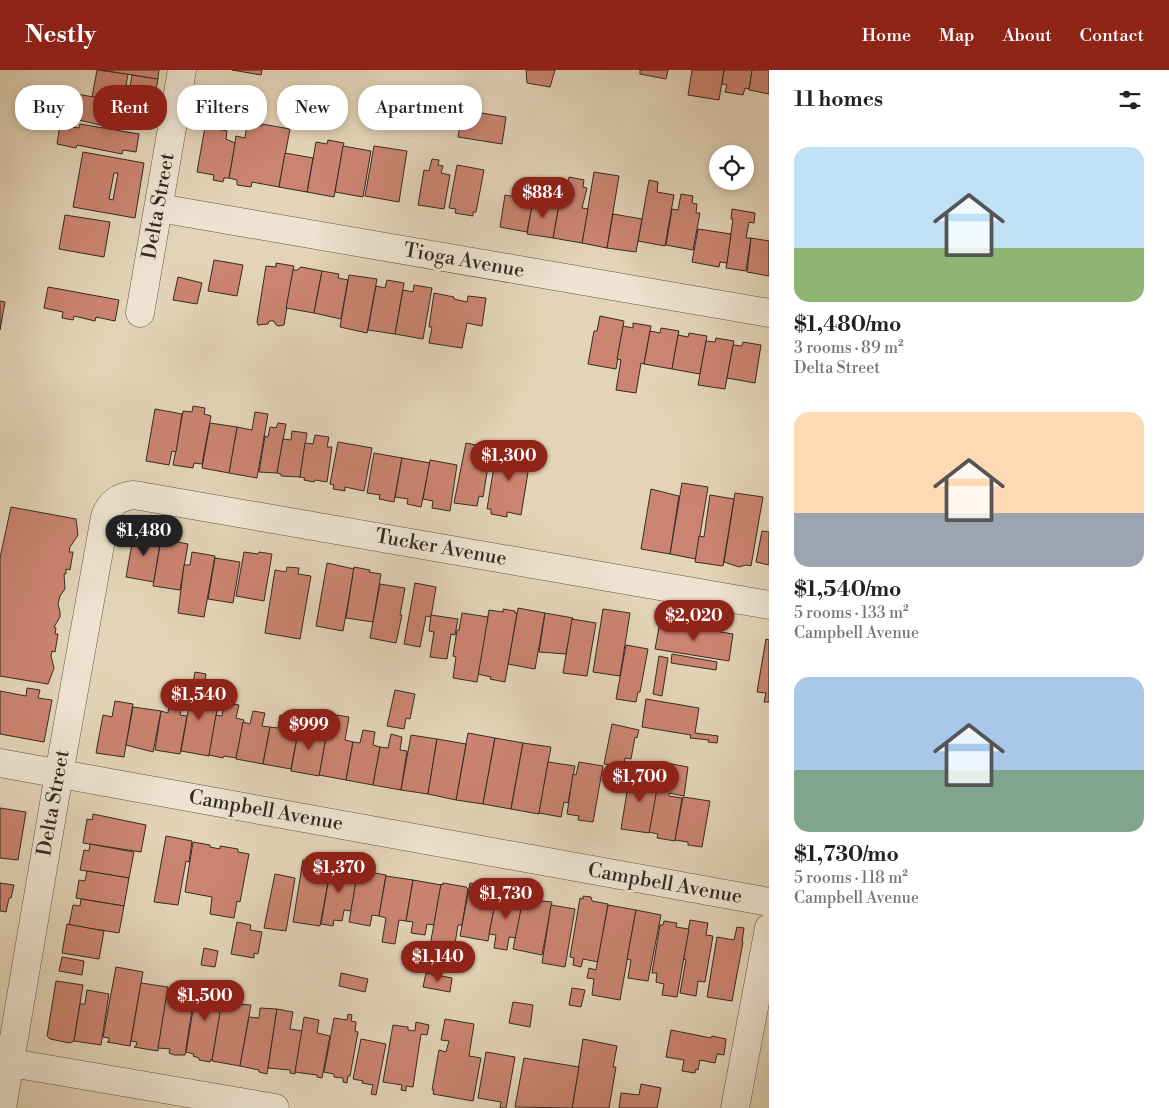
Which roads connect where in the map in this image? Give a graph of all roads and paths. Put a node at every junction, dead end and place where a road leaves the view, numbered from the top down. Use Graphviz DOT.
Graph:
graph roads {
  1 [pos="182,70"];
  2 [pos="159,208"];
  3 [pos="140,313"];
  4 [pos="769,313"];
  5 [pos="114,501"];
  6 [pos="769,605"];
  7 [pos="0,763"];
  8 [pos="59,774"];
  9 [pos="769,902"];
  10 [pos="769,928"];
  11 [pos="5,1061"];
  12 [pos="2,1108"];
  13 [pos="275,1108"];
  14 [pos="735,1108"];
  1 -- 2 [label="street, Delta Street"];
  2 -- 3 [label="street, Delta Street"];
  2 -- 4 [label="street, Tioga Avenue"];
  5 -- 6 [label="street, Tucker Avenue"];
  5 -- 8 [label="street, Delta Street"];
  7 -- 8 [label="street, Campbell Avenue"];
  8 -- 9 [label="street, Campbell Avenue"];
  8 -- 11 [label="street, Delta Street"];
  10 -- 14 [label="street"];
  11 -- 12 [label="street, Delta Street"];
  11 -- 13 [label="street"];
}
